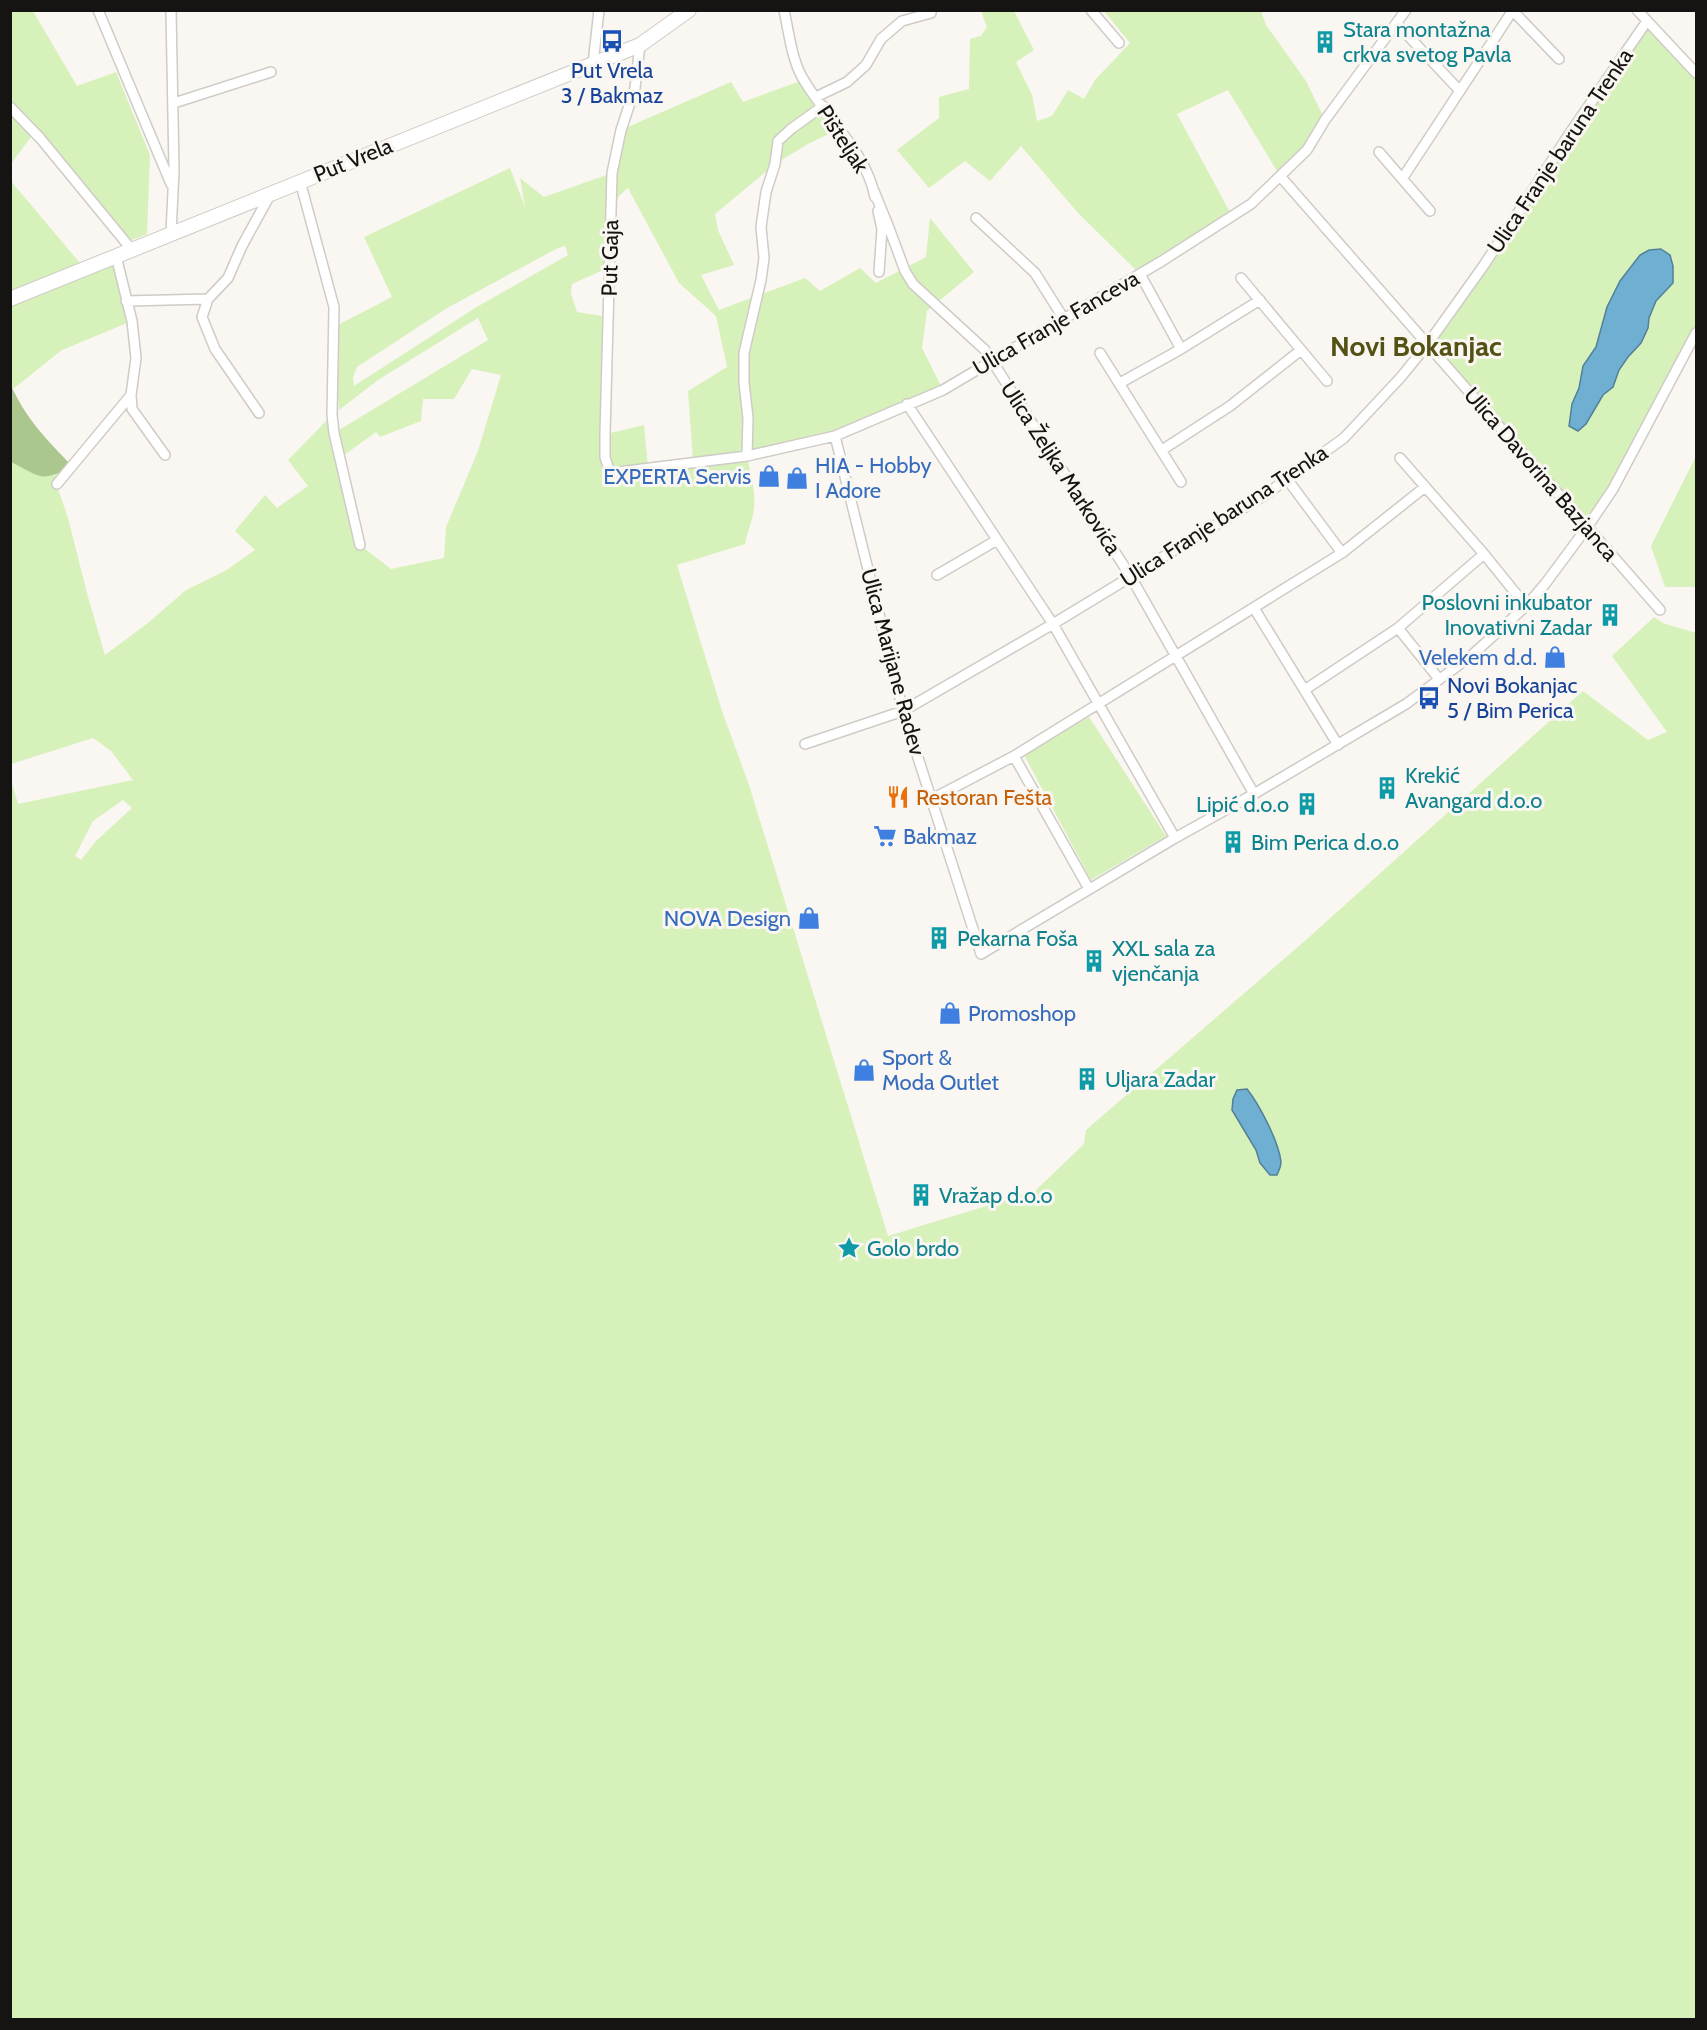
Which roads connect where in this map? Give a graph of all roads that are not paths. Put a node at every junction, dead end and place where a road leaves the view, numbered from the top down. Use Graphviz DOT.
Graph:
graph roads {
  1 [pos="98,10"];
  2 [pos="171,10"];
  3 [pos="599,10"];
  4 [pos="689,10"];
  5 [pos="784,10"];
  6 [pos="1091,10"];
  7 [pos="1406,10"];
  8 [pos="1638,10"];
  9 [pos="1513,11"];
  10 [pos="932,13"];
  11 [pos="671,16"];
  12 [pos="1647,21"];
  13 [pos="1397,24"];
  14 [pos="1119,43"];
  15 [pos="640,45"];
  16 [pos="1559,59"];
  17 [pos="594,64"];
  18 [pos="271,72"];
  19 [pos="1696,73"];
  20 [pos="1460,91"];
  21 [pos="816,97"];
  22 [pos="174,103"];
  23 [pos="823,106"];
  24 [pos="10,107"];
  25 [pos="1379,152"];
  26 [pos="1280,176"];
  27 [pos="1402,179"];
  28 [pos="300,181"];
  29 [pos="172,186"];
  30 [pos="874,191"];
  31 [pos="272,193"];
  32 [pos="1430,211"];
  33 [pos="976,218"];
  34 [pos="171,233"];
  35 [pos="132,250"];
  36 [pos="116,256"];
  37 [pos="879,272"];
  38 [pos="1140,274"];
  39 [pos="1241,278"];
  40 [pos="10,299"];
  41 [pos="208,299"];
  42 [pos="1260,300"];
  43 [pos="126,301"];
  44 [pos="1064,319"];
  45 [pos="1696,333"];
  46 [pos="1427,345"];
  47 [pos="1181,349"];
  48 [pos="1301,350"];
  49 [pos="1100,353"];
  50 [pos="992,361"];
  51 [pos="1327,381"];
  52 [pos="1120,383"];
  53 [pos="131,395"];
  54 [pos="907,404"];
  55 [pos="259,412"];
  56 [pos="835,436"];
  57 [pos="1162,450"];
  58 [pos="165,455"];
  59 [pos="747,456"];
  60 [pos="1400,458"];
  61 [pos="610,473"];
  62 [pos="1287,479"];
  63 [pos="1181,482"];
  64 [pos="57,484"];
  65 [pos="1425,487"];
  66 [pos="1588,526"];
  67 [pos="997,540"];
  68 [pos="360,545"];
  69 [pos="1342,553"];
  70 [pos="1484,554"];
  71 [pos="937,575"];
  72 [pos="1131,577"];
  73 [pos="1526,606"];
  74 [pos="1254,608"];
  75 [pos="1660,610"];
  76 [pos="1053,624"];
  77 [pos="1398,628"];
  78 [pos="1177,656"];
  79 [pos="1439,680"];
  80 [pos="1306,689"];
  81 [pos="1099,704"];
  82 [pos="903,711"];
  83 [pos="805,744"];
  84 [pos="1338,745"];
  85 [pos="1014,756"];
  86 [pos="1254,794"];
  87 [pos="932,799"];
  88 [pos="1175,838"];
  89 [pos="1089,889"];
  1 -- 29 [label="street"];
  2 -- 22 [label="street"];
  3 -- 17 [label="street"];
  4 -- 11 [label="main road, Put Vrela"];
  5 -- 21 [label="street, Pišteljak"];
  6 -- 14 [label="street"];
  7 -- 13 [label="street, Ulica Franje Fanceva"];
  8 -- 12 [label="street"];
  9 -- 16 [label="street"];
  9 -- 20 [label="street"];
  10 -- 21 [label="street"];
  11 -- 15 [label="main road, Put Vrela"];
  12 -- 19 [label="street"];
  12 -- 46 [label="street, Ulica Franje baruna Trenka"];
  13 -- 20 [label="street"];
  13 -- 26 [label="street, Ulica Franje Fanceva"];
  15 -- 17 [label="main road, Put Vrela"];
  15 -- 61 [label="street, Put Gaja"];
  17 -- 28 [label="main road, Put Vrela"];
  18 -- 22 [label="street"];
  20 -- 27 [label="street"];
  21 -- 23 [label="street, Pišteljak"];
  22 -- 29 [label="street"];
  23 -- 30 [label="street, Pišteljak"];
  23 -- 59 [label="street"];
  24 -- 35 [label="street"];
  25 -- 27 [label="street"];
  26 -- 38 [label="street, Ulica Franje Fanceva"];
  26 -- 46 [label="street, Ulica Davorina Bazjanca"];
  27 -- 32 [label="street"];
  28 -- 31 [label="main road, Put Vrela"];
  28 -- 68 [label="street"];
  29 -- 34 [label="street"];
  30 -- 37 [label="street, Pišteljak"];
  30 -- 50 [label="street, Ulica Željka Markovića"];
  31 -- 34 [label="main road, Put Vrela"];
  31 -- 41 [label="street"];
  33 -- 44 [label="street"];
  34 -- 35 [label="main road, Put Vrela"];
  35 -- 36 [label="main road, Put Vrela"];
  36 -- 40 [label="main road, Put Vrela"];
  36 -- 43 [label="street"];
  38 -- 44 [label="street, Ulica Franje Fanceva"];
  38 -- 47 [label="street"];
  39 -- 42 [label="street"];
  41 -- 43 [label="street"];
  41 -- 55 [label="street"];
  42 -- 47 [label="street"];
  42 -- 48 [label="street"];
  43 -- 53 [label="street"];
  44 -- 50 [label="street, Ulica Franje Fanceva"];
  45 -- 66 [label="street"];
  46 -- 62 [label="street, Ulica Franje baruna Trenka"];
  46 -- 66 [label="street, Ulica Davorina Bazjanca"];
  47 -- 52 [label="street"];
  48 -- 51 [label="street"];
  48 -- 57 [label="street"];
  49 -- 52 [label="street"];
  50 -- 54 [label="street, Ulica Franje Fanceva"];
  50 -- 72 [label="street, Ulica Željka Markovića"];
  52 -- 57 [label="street"];
  53 -- 58 [label="street"];
  53 -- 64 [label="street"];
  54 -- 56 [label="street, Ulica Franje Fanceva"];
  54 -- 67 [label="street"];
  56 -- 59 [label="street, Ulica Franje Fanceva"];
  56 -- 82 [label="street, Ulica Marijane Radev"];
  57 -- 63 [label="street"];
  59 -- 61 [label="street, Ulica Franje Fanceva"];
  60 -- 65 [label="street"];
  62 -- 69 [label="street"];
  62 -- 72 [label="street, Ulica Franje baruna Trenka"];
  65 -- 69 [label="street"];
  65 -- 70 [label="street"];
  66 -- 73 [label="street"];
  66 -- 75 [label="street, Ulica Davorina Bazjanca"];
  67 -- 71 [label="street"];
  67 -- 76 [label="street"];
  69 -- 74 [label="street"];
  70 -- 73 [label="street"];
  70 -- 77 [label="street"];
  72 -- 76 [label="street, Ulica Franje baruna Trenka"];
  72 -- 78 [label="street, Ulica Željka Markovića"];
  73 -- 79 [label="street"];
  74 -- 78 [label="street"];
  74 -- 80 [label="street"];
  76 -- 81 [label="street"];
  76 -- 82 [label="street, Ulica Franje baruna Trenka"];
  77 -- 79 [label="street"];
  77 -- 80 [label="street"];
  78 -- 81 [label="street"];
  78 -- 86 [label="street, Ulica Željka Markovića"];
  79 -- 84 [label="street"];
  80 -- 84 [label="street"];
  81 -- 85 [label="street"];
  81 -- 88 [label="street"];
  82 -- 83 [label="street, Ulica Franje baruna Trenka"];
  82 -- 87 [label="street, Ulica Marijane Radev"];
  84 -- 86 [label="street"];
  85 -- 87 [label="street"];
  85 -- 89 [label="street"];
  86 -- 88 [label="street"];
  87 -- 89 [label="street, Ulica Marijane Radev"];
  88 -- 89 [label="street"];
}
